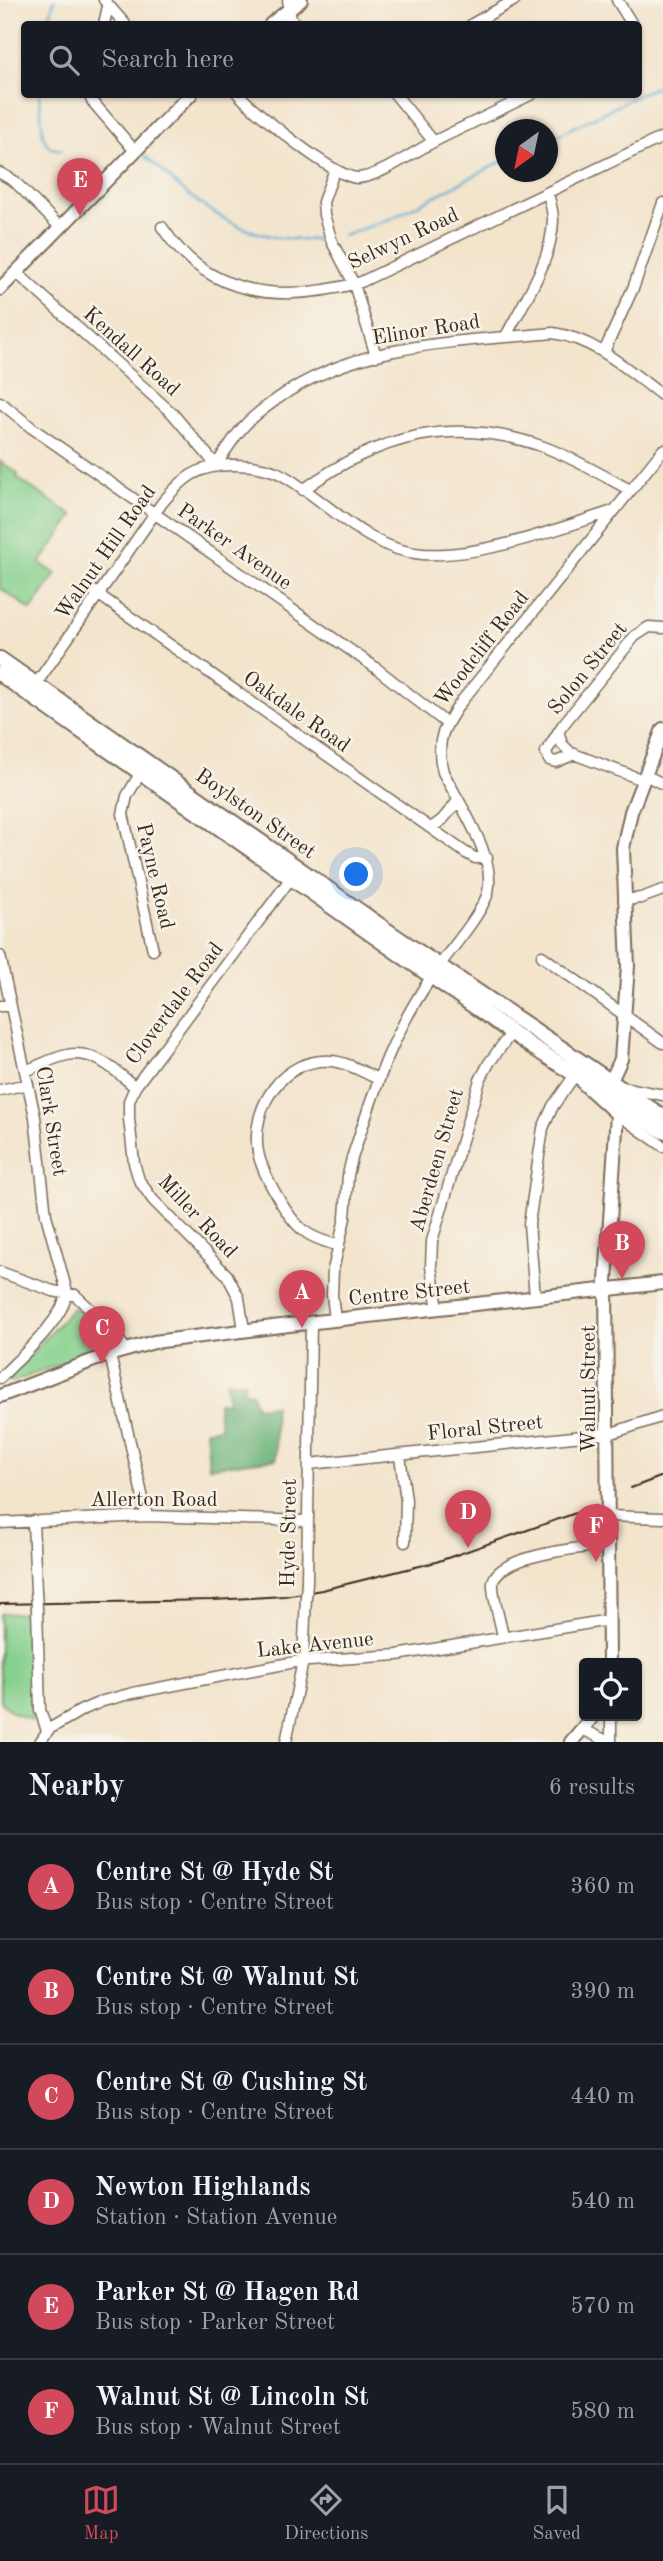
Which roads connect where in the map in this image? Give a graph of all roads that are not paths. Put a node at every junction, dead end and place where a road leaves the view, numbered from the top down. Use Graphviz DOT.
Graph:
graph roads {
  1 [pos="301,0"];
  2 [pos="515,0"];
  3 [pos="617,0"];
  4 [pos="106,3"];
  5 [pos="289,4"];
  6 [pos="104,21"];
  7 [pos="122,21"];
  8 [pos="274,21"];
  9 [pos="293,21"];
  10 [pos="477,21"];
  11 [pos="630,21"];
  12 [pos="91,98"];
  13 [pos="186,98"];
  14 [pos="243,98"];
  15 [pos="398,98"];
  16 [pos="524,98"];
  17 [pos="663,137"];
  18 [pos="434,142"];
  19 [pos="135,151"];
  20 [pos="335,169"];
  21 [pos="0,172"];
  22 [pos="548,193"];
  23 [pos="663,203"];
  24 [pos="60,227"];
  25 [pos="162,227"];
  26 [pos="16,272"];
  27 [pos="354,284"];
  28 [pos="0,289"];
  29 [pos="506,336"];
  30 [pos="604,352"];
  31 [pos="376,356"];
  32 [pos="663,396"];
  33 [pos="0,402"];
  34 [pos="663,450"];
  35 [pos="216,465"];
  36 [pos="303,490"];
  37 [pos="630,490"];
  38 [pos="613,511"];
  39 [pos="154,513"];
  40 [pos="93,591"];
  41 [pos="663,628"];
  42 [pos="0,659"];
  43 [pos="0,674"];
  44 [pos="36,684"];
  45 [pos="446,723"];
  46 [pos="663,729"];
  47 [pos="559,734"];
  48 [pos="575,754"];
  49 [pos="141,772"];
  50 [pos="644,778"];
  51 [pos="663,784"];
  52 [pos="458,801"];
  53 [pos="431,828"];
  54 [pos="487,858"];
  55 [pos="292,878"];
  56 [pos="663,890"];
  57 [pos="624,900"];
  58 [pos="153,950"];
  59 [pos="0,956"];
  60 [pos="542,956"];
  61 [pos="436,971"];
  62 [pos="6,1006"];
  63 [pos="624,1015"];
  64 [pos="512,1032"];
  65 [pos="663,1043"];
  66 [pos="25,1071"];
  67 [pos="575,1075"];
  68 [pos="378,1079"];
  69 [pos="28,1084"];
  70 [pos="615,1084"];
  71 [pos="135,1087"];
  72 [pos="0,1090"];
  73 [pos="663,1095"];
  74 [pos="617,1114"];
  75 [pos="663,1117"];
  76 [pos="663,1131"];
  77 [pos="663,1146"];
  78 [pos="339,1246"];
  79 [pos="0,1272"];
  80 [pos="663,1283"];
  81 [pos="607,1289"];
  82 [pos="67,1292"];
  83 [pos="535,1297"];
  84 [pos="438,1309"];
  85 [pos="335,1320"];
  86 [pos="311,1322"];
  87 [pos="244,1330"];
  88 [pos="126,1350"];
  89 [pos="110,1355"];
  90 [pos="0,1378"];
  91 [pos="0,1396"];
  92 [pos="663,1416"];
  93 [pos="607,1433"];
  94 [pos="400,1455"];
  95 [pos="309,1464"];
  96 [pos="147,1516"];
  97 [pos="608,1516"];
  98 [pos="663,1518"];
  99 [pos="33,1521"];
  100 [pos="308,1521"];
  101 [pos="0,1523"];
  102 [pos="405,1542"];
  103 [pos="608,1545"];
  104 [pos="609,1620"];
  105 [pos="503,1637"];
  106 [pos="609,1658"];
  107 [pos="303,1661"];
  108 [pos="589,1721"];
  109 [pos="611,1721"];
  110 [pos="582,1729"];
  111 [pos="47,1731"];
  112 [pos="40,1742"];
  113 [pos="286,1742"];
  114 [pos="570,1742"];
  115 [pos="610,1742"];
  1 -- 5 [label="main road"];
  2 -- 10 [label="street"];
  3 -- 11 [label="street"];
  4 -- 6 [label="street"];
  4 -- 7 [label="street"];
  5 -- 8 [label="main road"];
  5 -- 9 [label="street"];
  12 -- 19 [label="street"];
  13 -- 19 [label="main road"];
  14 -- 20 [label="street"];
  15 -- 18 [label="street"];
  16 -- 18 [label="street"];
  17 -- 22 [label="street, Selwyn Road"];
  18 -- 20 [label="street"];
  19 -- 24 [label="main road"];
  20 -- 27 [label="street"];
  21 -- 24 [label="street"];
  22 -- 27 [label="street, Selwyn Road"];
  22 -- 29 [label="street"];
  23 -- 30 [label="street"];
  24 -- 26 [label="main road"];
  25 -- 27 [label="street, Selwyn Road"];
  26 -- 28 [label="main road"];
  26 -- 35 [label="street, Kendall Road"];
  27 -- 31 [label="street"];
  29 -- 30 [label="street, Elinor Road"];
  29 -- 31 [label="street, Elinor Road"];
  30 -- 32 [label="street, Elinor Road"];
  31 -- 35 [label="street, Elinor Road"];
  33 -- 39 [label="street, Parker Avenue"];
  34 -- 37 [label="street, Woodcliff Road"];
  35 -- 36 [label="street, Walnut Hill Road"];
  35 -- 39 [label="street, Walnut Hill Road"];
  36 -- 37 [label="street"];
  36 -- 38 [label="street, Walnut Hill Road"];
  37 -- 38 [label="street, Woodcliff Road"];
  38 -- 45 [label="street, Woodcliff Road"];
  39 -- 40 [label="street, Walnut Hill Road"];
  39 -- 45 [label="street, Parker Avenue"];
  40 -- 44 [label="street, Walnut Hill Road"];
  40 -- 53 [label="street, Oakdale Road"];
  41 -- 47 [label="street, Solon Street"];
  42 -- 44 [label="highway, Boylston Street"];
  43 -- 49 [label="highway, Boylston Street"];
  44 -- 61 [label="highway, Boylston Street"];
  45 -- 52 [label="street, Woodcliff Road"];
  46 -- 50 [label="main road"];
  47 -- 48 [label="street, Solon Street"];
  47 -- 48 [label="street"];
  48 -- 50 [label="street"];
  49 -- 55 [label="highway, Boylston Street"];
  49 -- 58 [label="street, Payne Road"];
  50 -- 51 [label="street"];
  50 -- 57 [label="main road"];
  52 -- 53 [label="street"];
  52 -- 54 [label="street, Woodcliff Road"];
  53 -- 54 [label="street, Oakdale Road"];
  54 -- 61 [label="street, Woodcliff Road"];
  55 -- 61 [label="highway, Boylston Street"];
  55 -- 71 [label="street, Cloverdale Road"];
  56 -- 57 [label="street"];
  57 -- 63 [label="main road"];
  59 -- 62 [label="street, Clark Street"];
  60 -- 63 [label="street"];
  61 -- 64 [label="highway, Boylston Street"];
  61 -- 68 [label="street, Woodcliff Road"];
  61 -- 70 [label="highway, Boylston Street"];
  62 -- 66 [label="street, Clark Street"];
  63 -- 65 [label="street"];
  63 -- 70 [label="main road"];
  64 -- 67 [label="highway, Boylston Street"];
  64 -- 84 [label="street, Aberdeen Street"];
  66 -- 69 [label="street, Clark Street"];
  66 -- 71 [label="street, Cloverdale Road"];
  67 -- 74 [label="main road"];
  67 -- 76 [label="highway, Boylston Street"];
  67 -- 83 [label="street"];
  68 -- 78 [label="street, Woodcliff Road"];
  68 -- 78 [label="street"];
  69 -- 72 [label="street"];
  69 -- 82 [label="street, Clark Street"];
  70 -- 73 [label="street"];
  70 -- 75 [label="highway, Boylston Street"];
  71 -- 87 [label="street, Miller Road"];
  74 -- 77 [label="street"];
  74 -- 81 [label="main road, Walnut Street"];
  78 -- 85 [label="street, Woodcliff Road"];
  79 -- 82 [label="street"];
  80 -- 81 [label="main road, Centre Street"];
  81 -- 83 [label="main road, Centre Street"];
  81 -- 93 [label="main road, Walnut Street"];
  82 -- 88 [label="street"];
  82 -- 90 [label="street"];
  83 -- 84 [label="main road, Centre Street"];
  84 -- 85 [label="main road, Centre Street"];
  85 -- 86 [label="main road, Centre Street"];
  86 -- 87 [label="main road, Centre Street"];
  86 -- 95 [label="street, Hyde Street"];
  87 -- 88 [label="main road, Centre Street"];
  88 -- 89 [label="main road, Centre Street"];
  89 -- 91 [label="main road, Centre Street"];
  89 -- 96 [label="street"];
  92 -- 93 [label="street, Floral Street"];
  93 -- 94 [label="street, Floral Street"];
  93 -- 97 [label="main road, Walnut Street"];
  94 -- 95 [label="street, Floral Street"];
  94 -- 102 [label="street"];
  95 -- 100 [label="street, Hyde Street"];
  96 -- 99 [label="street, Allerton Road"];
  96 -- 100 [label="street, Allerton Road"];
  97 -- 98 [label="street"];
  97 -- 103 [label="main road, Walnut Street"];
  99 -- 101 [label="street, Allerton Road"];
  99 -- 111 [label="street, bridge"];
  100 -- 107 [label="street, Hyde Street, bridge"];
  103 -- 104 [label="main road, Walnut Street"];
  103 -- 105 [label="street"];
  104 -- 105 [label="street, Lake Avenue"];
  104 -- 106 [label="main road, Walnut Street"];
  105 -- 107 [label="street, Lake Avenue"];
  107 -- 111 [label="street, Lake Avenue"];
  107 -- 113 [label="street, Hyde Street"];
  108 -- 110 [label="main road"];
  109 -- 115 [label="street"];
  110 -- 114 [label="main road"];
  110 -- 115 [label="street"];
  111 -- 112 [label="street, Lake Avenue"];
}
